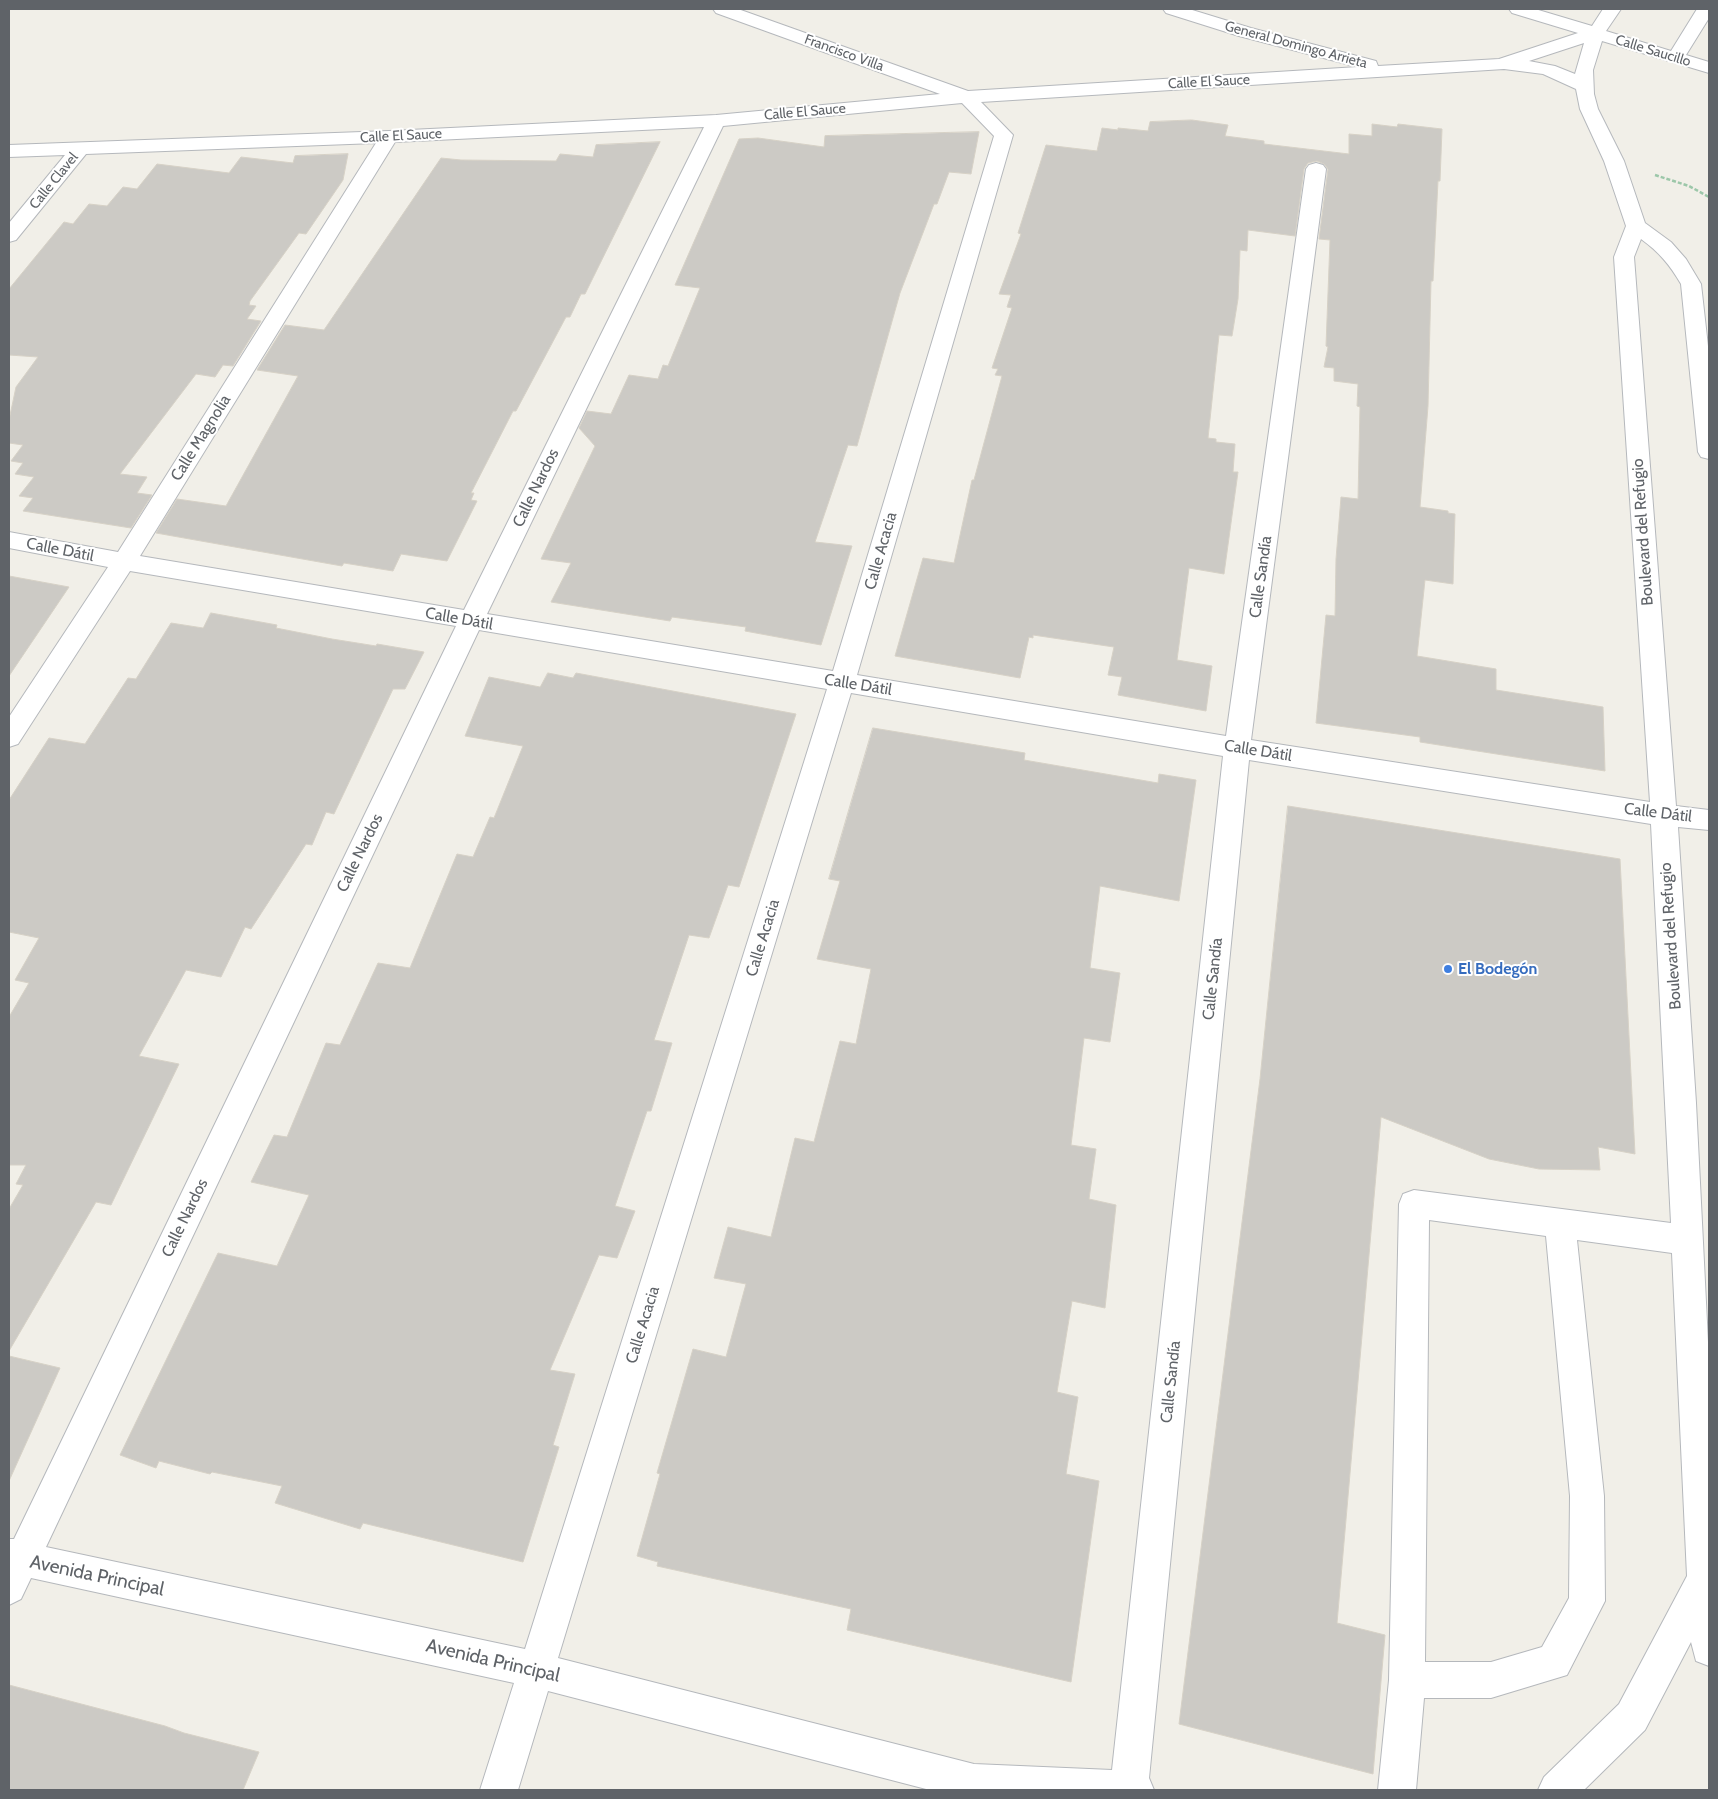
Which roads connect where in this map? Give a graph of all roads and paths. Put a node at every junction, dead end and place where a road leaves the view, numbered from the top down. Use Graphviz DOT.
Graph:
graph roads {
  1 [pos="722,9"];
  2 [pos="1172,9"];
  3 [pos="1518,9"];
  4 [pos="1612,9"];
  5 [pos="1706,9"];
  6 [pos="1596,33"];
  7 [pos="1676,58"];
  8 [pos="1501,64"];
  9 [pos="1709,68"];
  10 [pos="1393,72"];
  11 [pos="1585,87"];
  12 [pos="966,96"];
  13 [pos="716,120"];
  14 [pos="389,137"];
  15 [pos="80,149"];
  16 [pos="9,151"];
  17 [pos="1614,161"];
  18 [pos="1316,169"];
  19 [pos="1709,197"];
  20 [pos="1636,226"];
  21 [pos="9,236"];
  22 [pos="1709,451"];
  23 [pos="9,540"];
  24 [pos="124,562"];
  25 [pos="471,621"];
  26 [pos="842,682"];
  27 [pos="9,737"];
  28 [pos="1237,748"];
  29 [pos="1663,815"];
  30 [pos="1709,820"];
  31 [pos="1560,1222"];
  32 [pos="1686,1240"];
  33 [pos="13,1567"];
  34 [pos="1704,1580"];
  35 [pos="1709,1648"];
  36 [pos="536,1670"];
  37 [pos="1407,1680"];
  38 [pos="980,1787"];
  39 [pos="499,1790"];
  40 [pos="1131,1790"];
  41 [pos="1397,1790"];
  42 [pos="1557,1790"];
  1 -- 12 [label="street, Francisco Villa"];
  2 -- 10 [label="street, General Domingo Arrieta"];
  3 -- 6 [label="street, Calle Saucillo"];
  4 -- 6 [label="street"];
  5 -- 7 [label="street"];
  6 -- 7 [label="street, Calle Saucillo"];
  6 -- 8 [label="street, Calle El Sauce"];
  6 -- 11 [label="street"];
  7 -- 9 [label="street, Calle Saucillo"];
  8 -- 10 [label="street, Calle El Sauce"];
  8 -- 11 [label="street"];
  10 -- 12 [label="street, Calle El Sauce"];
  11 -- 17 [label="street"];
  12 -- 13 [label="street, Calle El Sauce"];
  12 -- 26 [label="street, Calle Acacia"];
  13 -- 14 [label="street, Calle El Sauce"];
  13 -- 25 [label="street, Calle Nardos"];
  14 -- 15 [label="street, Calle El Sauce"];
  14 -- 24 [label="street, Calle Magnolia"];
  15 -- 16 [label="street, Calle El Sauce"];
  15 -- 21 [label="street, Calle Clavel"];
  17 -- 19 [label="path"];
  17 -- 20 [label="street"];
  18 -- 28 [label="street, Calle Sandía"];
  20 -- 22 [label="street"];
  20 -- 29 [label="street, Boulevard del Refugio"];
  23 -- 24 [label="street, Calle Dátil"];
  24 -- 25 [label="street, Calle Dátil"];
  24 -- 27 [label="street, Calle Magnolia"];
  25 -- 26 [label="street, Calle Dátil"];
  25 -- 33 [label="street, Calle Nardos"];
  26 -- 28 [label="street, Calle Dátil"];
  26 -- 36 [label="street, Calle Acacia"];
  28 -- 29 [label="street, Calle Dátil"];
  28 -- 40 [label="street, Calle Sandía"];
  29 -- 30 [label="street, Calle Dátil"];
  29 -- 32 [label="street, Boulevard del Refugio"];
  31 -- 32 [label="street"];
  31 -- 37 [label="street"];
  31 -- 37 [label="street"];
  32 -- 34 [label="street, Boulevard del Refugio"];
  33 -- 36 [label="street, Avenida Principal"];
  34 -- 35 [label="street, Boulevard del Refugio"];
  34 -- 42 [label="street"];
  36 -- 38 [label="street, Avenida Principal"];
  36 -- 39 [label="street, Calle Acacia"];
  37 -- 41 [label="street"];
  38 -- 40 [label="street, Avenida Principal"];
}
